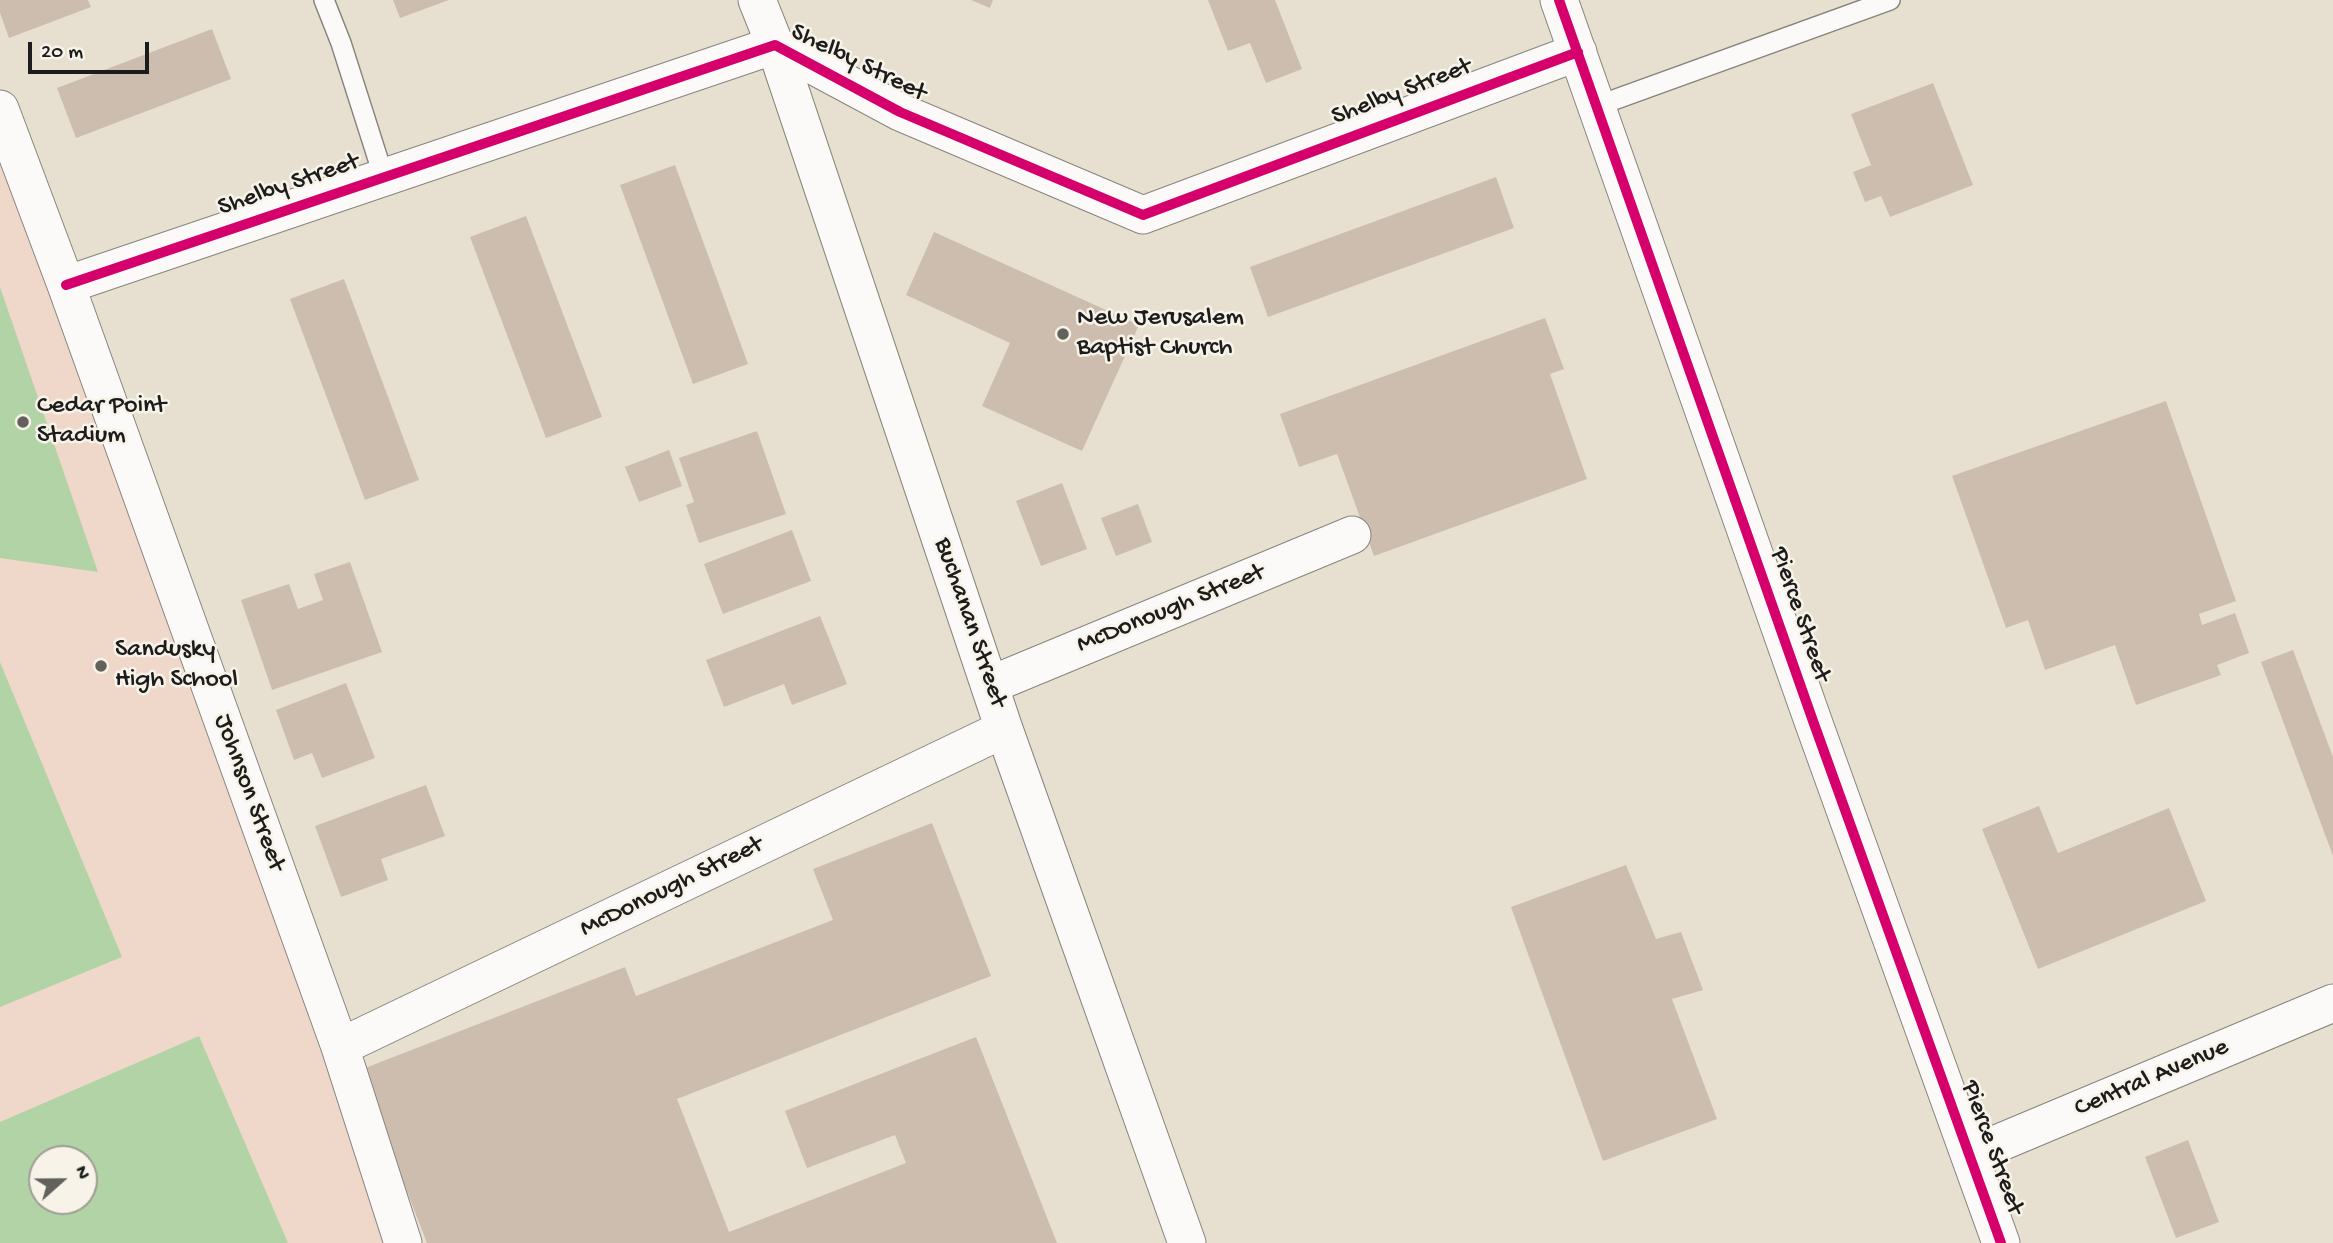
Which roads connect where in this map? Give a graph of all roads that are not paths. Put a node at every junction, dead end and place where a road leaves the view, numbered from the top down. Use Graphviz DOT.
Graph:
graph roads {
  1 [pos="324,0"];
  2 [pos="757,0"];
  3 [pos="1559,0"];
  4 [pos="1890,0"];
  5 [pos="775,45"];
  6 [pos="1578,52"];
  7 [pos="1597,106"];
  8 [pos="0,109"];
  9 [pos="384,178"];
  10 [pos="66,285"];
  11 [pos="1352,535"];
  12 [pos="989,685"];
  13 [pos="1004,729"];
  14 [pos="2333,1003"];
  15 [pos="340,1048"];
  16 [pos="1970,1155"];
  17 [pos="403,1243"];
  18 [pos="1187,1243"];
  19 [pos="2001,1243"];
  1 -- 9 [label="lane"];
  2 -- 5 [label="street, Buchanan Street"];
  3 -- 6 [label="street, Pierce Street"];
  4 -- 7 [label="lane"];
  5 -- 6 [label="street, Shelby Street"];
  5 -- 9 [label="street, Shelby Street"];
  5 -- 12 [label="street, Buchanan Street"];
  6 -- 7 [label="street, Pierce Street"];
  7 -- 16 [label="street, Pierce Street"];
  8 -- 10 [label="street, Johnson Street"];
  9 -- 10 [label="street, Shelby Street"];
  10 -- 15 [label="street, Johnson Street"];
  11 -- 12 [label="street, McDonough Street"];
  12 -- 13 [label="street, Buchanan Street"];
  13 -- 15 [label="street, McDonough Street"];
  13 -- 18 [label="street, Buchanan Street"];
  14 -- 16 [label="street, Central Avenue"];
  15 -- 17 [label="street, Johnson Street"];
  16 -- 19 [label="street, Pierce Street"];
}
